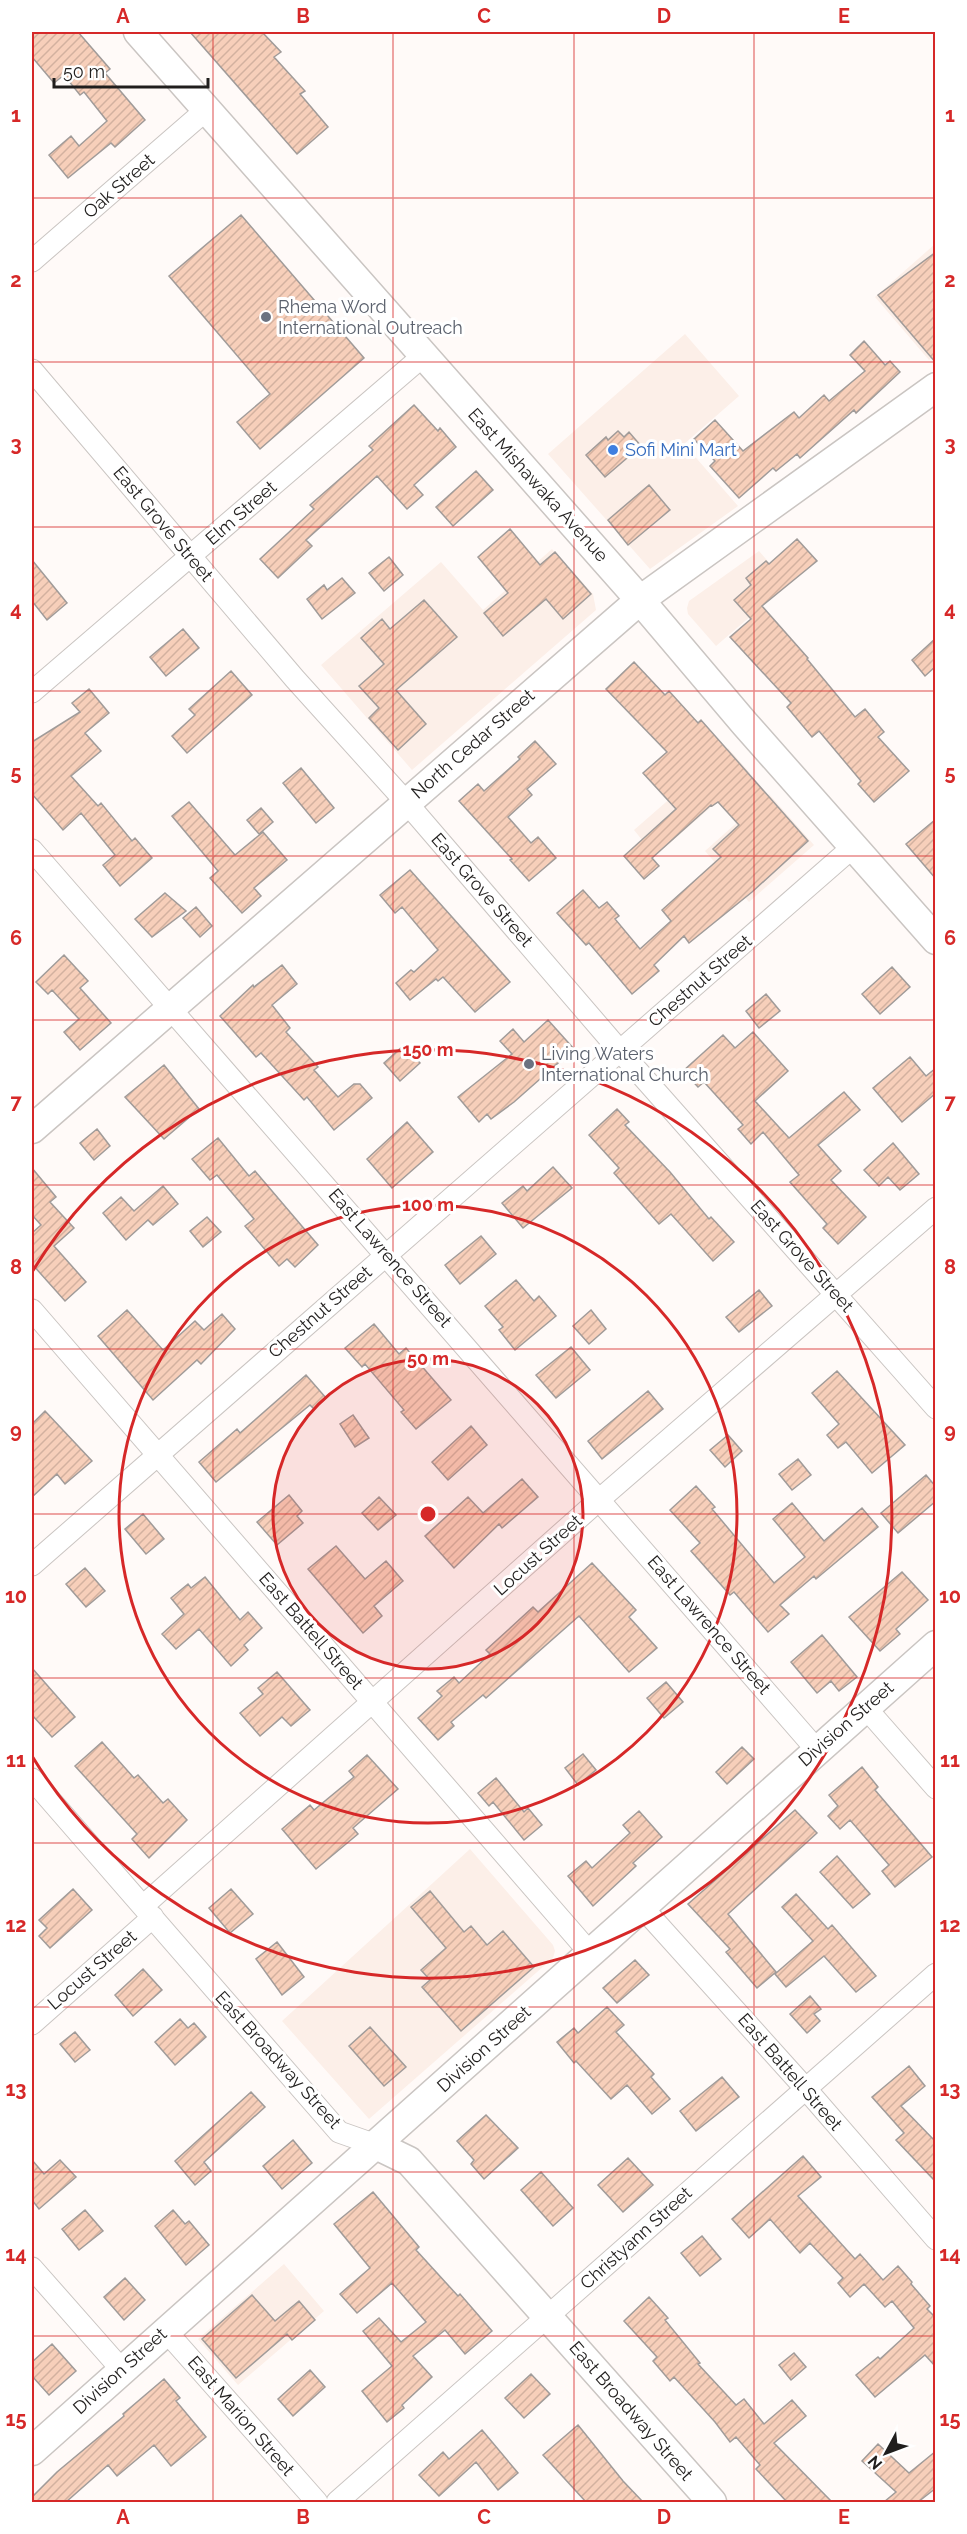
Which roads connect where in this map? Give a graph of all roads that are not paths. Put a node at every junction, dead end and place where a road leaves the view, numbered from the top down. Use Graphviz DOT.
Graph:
graph roads {
  1 [pos="138,32"];
  2 [pos="206,110"];
  3 [pos="32,261"];
  4 [pos="423,356"];
  5 [pos="32,370"];
  6 [pos="936,387"];
  7 [pos="190,558"];
  8 [pos="640,600"];
  9 [pos="32,692"];
  10 [pos="406,802"];
  11 [pos="853,847"];
  12 [pos="32,850"];
  13 [pos="936,940"];
  14 [pos="171,1008"];
  15 [pos="620,1051"];
  16 [pos="32,1129"];
  17 [pos="936,1208"];
  18 [pos="386,1254"];
  19 [pos="836,1294"];
  20 [pos="32,1310"];
  21 [pos="936,1408"];
  22 [pos="157,1454"];
  23 [pos="600,1499"];
  24 [pos="32,1565"];
  25 [pos="936,1645"];
  26 [pos="372,1701"];
  27 [pos="865,1707"];
  28 [pos="816,1749"];
  29 [pos="32,1779"];
  30 [pos="936,1788"];
  31 [pos="641,1906"];
  32 [pos="148,1912"];
  33 [pos="590,1953"];
  34 [pos="936,1974"];
  35 [pos="32,2024"];
  36 [pos="805,2088"];
  37 [pos="376,2145"];
  38 [pos="936,2239"];
  39 [pos="32,2268"];
  40 [pos="548,2316"];
  41 [pos="165,2330"];
  42 [pos="122,2370"];
  43 [pos="32,2451"];
  44 [pos="317,2502"];
  45 [pos="337,2502"];
  46 [pos="712,2502"];
  1 -- 2 [label="street, East Mishawaka Avenue"];
  2 -- 3 [label="street, Oak Street"];
  2 -- 4 [label="street, East Mishawaka Avenue"];
  4 -- 7 [label="street, Elm Street"];
  4 -- 8 [label="street, East Mishawaka Avenue"];
  5 -- 7 [label="street, East Grove Street"];
  6 -- 8 [label="street, North Cedar Street"];
  7 -- 9 [label="street, Elm Street"];
  7 -- 10 [label="street, East Grove Street"];
  8 -- 10 [label="street, North Cedar Street"];
  8 -- 11 [label="street, East Mishawaka Avenue"];
  10 -- 14 [label="street, North Cedar Street"];
  10 -- 15 [label="street, East Grove Street"];
  11 -- 13 [label="street, East Mishawaka Avenue"];
  11 -- 15 [label="street, Chestnut Street"];
  12 -- 14 [label="street, East Lawrence Street"];
  14 -- 16 [label="street, North Cedar Street"];
  14 -- 18 [label="street, East Lawrence Street"];
  15 -- 18 [label="street, Chestnut Street"];
  15 -- 19 [label="street, East Grove Street"];
  17 -- 19 [label="street, Locust Street"];
  18 -- 22 [label="street, Chestnut Street"];
  18 -- 23 [label="street, East Lawrence Street"];
  19 -- 21 [label="street, East Grove Street"];
  19 -- 23 [label="street, Locust Street"];
  20 -- 22 [label="street, East Battell Street"];
  22 -- 24 [label="street, Chestnut Street"];
  22 -- 26 [label="street, East Battell Street"];
  23 -- 26 [label="street, Locust Street"];
  23 -- 28 [label="street, East Lawrence Street"];
  25 -- 27 [label="street, Division Street"];
  26 -- 32 [label="street, Locust Street"];
  26 -- 33 [label="street, East Battell Street"];
  27 -- 28 [label="street, Division Street"];
  27 -- 30 [label="street"];
  28 -- 31 [label="street, Division Street"];
  29 -- 32 [label="street, East Broadway Street"];
  31 -- 33 [label="street, Division Street"];
  31 -- 36 [label="street, East Battell Street"];
  32 -- 35 [label="street, Locust Street"];
  32 -- 37 [label="street, East Broadway Street"];
  33 -- 37 [label="street, Division Street"];
  34 -- 36 [label="street, Christyann Street"];
  36 -- 38 [label="street, East Battell Street"];
  36 -- 40 [label="street, Christyann Street"];
  37 -- 40 [label="street, East Broadway Street"];
  37 -- 41 [label="street, Division Street"];
  39 -- 42 [label="street"];
  40 -- 45 [label="street, Christyann Street"];
  40 -- 46 [label="street, East Broadway Street"];
  41 -- 42 [label="street, Division Street"];
  41 -- 44 [label="street, East Marion Street"];
  42 -- 43 [label="street, Division Street"];
}
